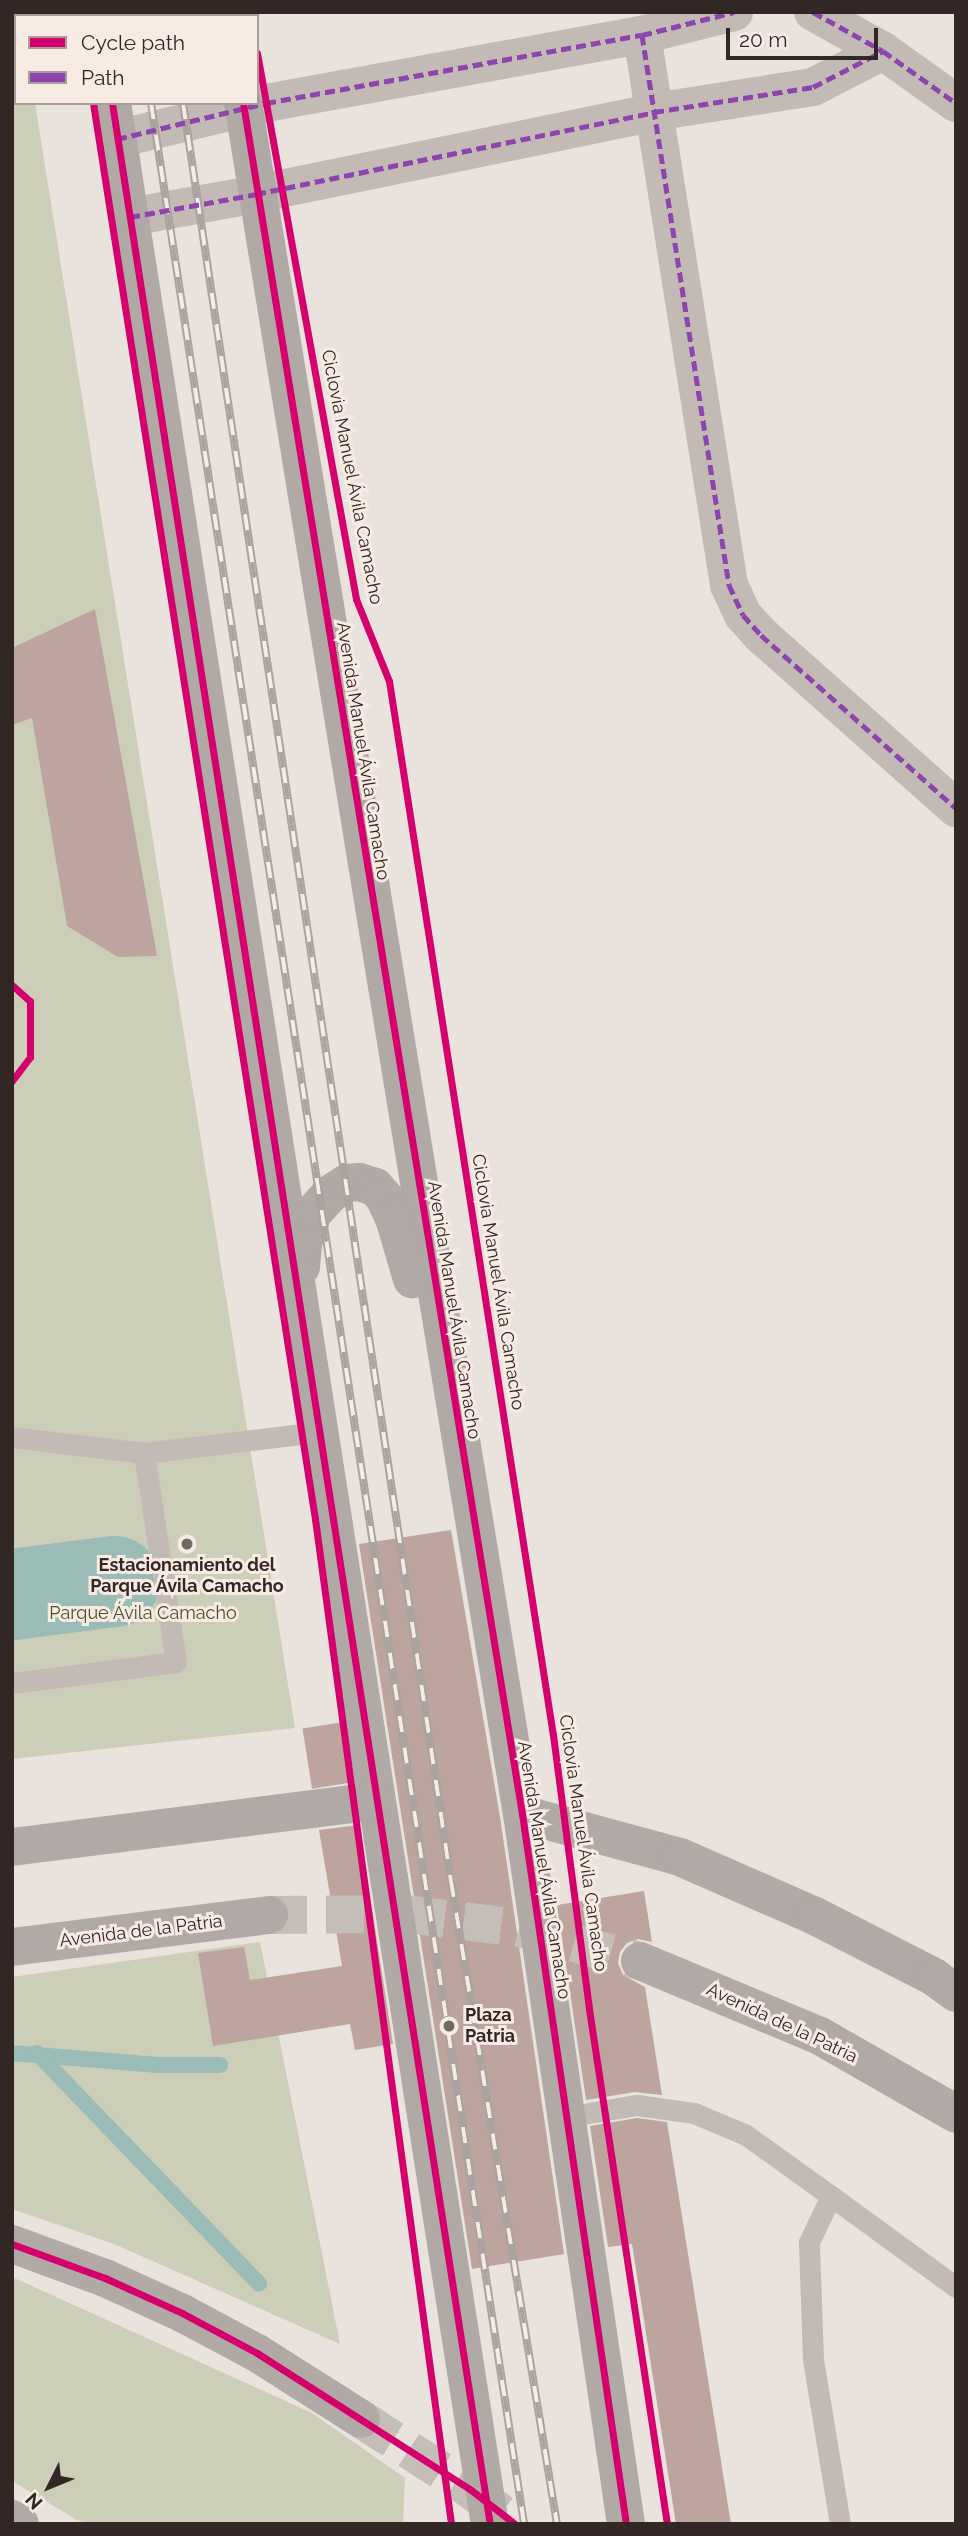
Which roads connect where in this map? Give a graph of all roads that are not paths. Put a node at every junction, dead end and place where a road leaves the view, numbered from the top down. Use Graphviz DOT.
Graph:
graph roads {
  1 [pos="734,12"];
  2 [pos="813,12"];
  3 [pos="642,35"];
  4 [pos="883,51"];
  5 [pos="259,103"];
  6 [pos="956,103"];
  7 [pos="243,106"];
  8 [pos="654,112"];
  9 [pos="115,121"];
  10 [pos="256,194"];
  11 [pos="130,217"];
  12 [pos="956,808"];
  13 [pos="297,1299"];
  14 [pos="318,1432"];
  15 [pos="12,1437"];
  16 [pos="144,1453"];
  17 [pos="463,1463"];
  18 [pos="12,1683"];
  19 [pos="375,1801"];
  20 [pos="522,1814"];
  21 [pos="12,1847"];
  22 [pos="269,1915"];
  23 [pos="12,1947"];
  24 [pos="640,1961"];
  25 [pos="956,1993"];
  26 [pos="956,2114"];
  27 [pos="565,2117"];
  28 [pos="831,2196"];
  29 [pos="12,2244"];
  30 [pos="956,2287"];
  31 [pos="361,2419"];
  32 [pos="12,2519"];
  33 [pos="488,2522"];
  34 [pos="20,2524"];
  35 [pos="626,2524"];
  36 [pos="840,2524"];
  1 -- 3 [label="street"];
  2 -- 4 [label="street"];
  3 -- 5 [label="street"];
  3 -- 8 [label="street"];
  4 -- 6 [label="street"];
  4 -- 8 [label="street"];
  7 -- 9 [label="street"];
  7 -- 10 [label="main road, Avenida Manuel Ávila Camacho"];
  8 -- 10 [label="street"];
  8 -- 12 [label="street"];
  9 -- 11 [label="main road"];
  10 -- 11 [label="street"];
  10 -- 17 [label="main road, Avenida Manuel Ávila Camacho"];
  11 -- 13 [label="main road"];
  13 -- 14 [label="main road"];
  13 -- 17 [label="main road"];
  14 -- 16 [label="lane"];
  14 -- 19 [label="main road"];
  15 -- 16 [label="lane"];
  16 -- 18 [label="lane"];
  17 -- 20 [label="main road, Avenida Manuel Ávila Camacho"];
  19 -- 21 [label="main road"];
  19 -- 33 [label="main road"];
  20 -- 25 [label="main road"];
  20 -- 27 [label="main road, Avenida Manuel Ávila Camacho"];
  22 -- 23 [label="main road, Avenida de la Patria"];
  24 -- 26 [label="main road, Avenida de la Patria"];
  27 -- 28 [label="lane"];
  27 -- 35 [label="main road, Avenida Manuel Ávila Camacho"];
  28 -- 30 [label="lane"];
  28 -- 36 [label="lane"];
  29 -- 31 [label="main road"];
  32 -- 34 [label="main road"];
}
